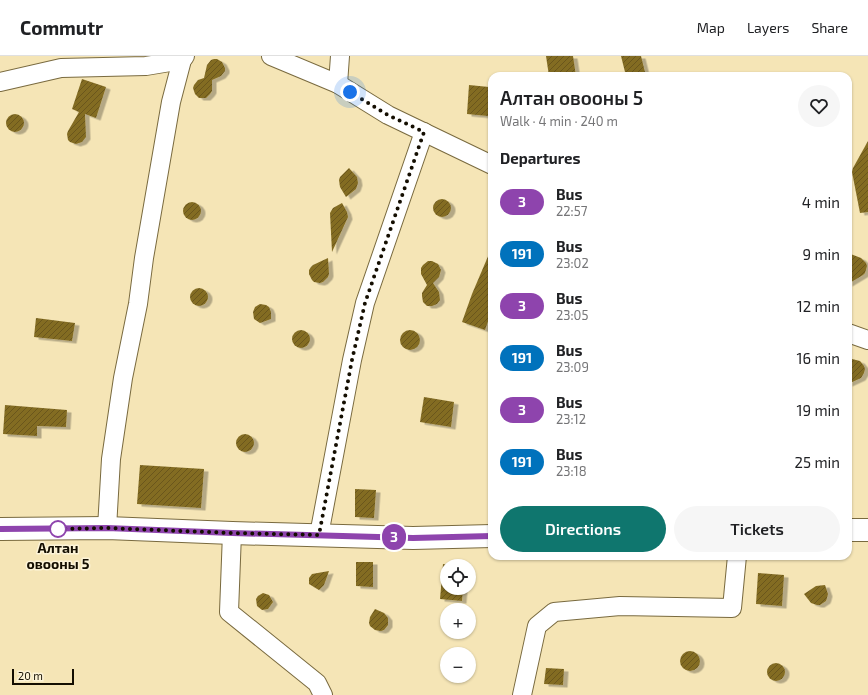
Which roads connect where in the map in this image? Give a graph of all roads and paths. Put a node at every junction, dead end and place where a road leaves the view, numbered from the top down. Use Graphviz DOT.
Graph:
graph roads {
  1 [pos="271,56"];
  2 [pos="340,56"];
  3 [pos="183,58"];
  4 [pos="0,82"];
  5 [pos="338,84"];
  6 [pos="424,132"];
  7 [pos="488,163"];
  8 [pos="852,334"];
  9 [pos="868,340"];
  10 [pos="107,528"];
  11 [pos="0,529"];
  12 [pos="852,530"];
  13 [pos="868,530"];
  14 [pos="232,533"];
  15 [pos="319,535"];
  16 [pos="488,536"];
  17 [pos="737,560"];
  18 [pos="324,695"];
  19 [pos="522,695"];
  1 -- 5 [label="street"];
  2 -- 5 [label="street"];
  3 -- 4 [label="street"];
  3 -- 10 [label="street"];
  5 -- 6 [label="street"];
  6 -- 7 [label="street"];
  6 -- 15 [label="street"];
  8 -- 9 [label="street"];
  10 -- 11 [label="main road"];
  10 -- 14 [label="main road"];
  12 -- 13 [label="main road"];
  14 -- 15 [label="main road"];
  14 -- 18 [label="street"];
  15 -- 16 [label="main road"];
  17 -- 19 [label="street"];
}
